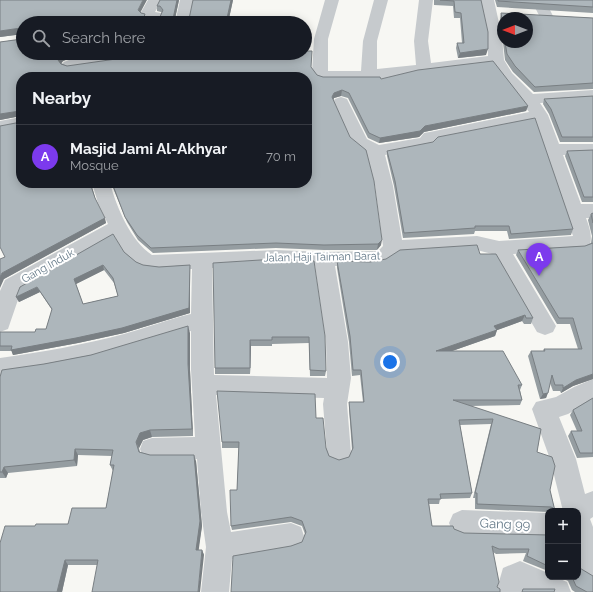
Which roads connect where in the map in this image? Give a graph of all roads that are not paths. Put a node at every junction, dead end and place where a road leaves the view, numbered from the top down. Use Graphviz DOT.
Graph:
graph roads {
  1 [pos="155,0"];
  2 [pos="187,0"];
  3 [pos="332,0"];
  4 [pos="381,0"];
  5 [pos="426,0"];
  6 [pos="538,0"];
  7 [pos="493,9"];
  8 [pos="156,16"];
  9 [pos="184,16"];
  10 [pos="533,16"];
  11 [pos="104,60"];
  12 [pos="496,60"];
  13 [pos="70,65"];
  14 [pos="424,68"];
  15 [pos="370,75"];
  16 [pos="593,95"];
  17 [pos="529,99"];
  18 [pos="341,102"];
  19 [pos="540,115"];
  20 [pos="16,123"];
  21 [pos="0,126"];
  22 [pos="553,150"];
  23 [pos="593,150"];
  24 [pos="375,151"];
  25 [pos="104,188"];
  26 [pos="584,211"];
  27 [pos="118,227"];
  28 [pos="393,248"];
  29 [pos="499,248"];
  30 [pos="324,259"];
  31 [pos="202,262"];
  32 [pos="3,282"];
  33 [pos="202,320"];
  34 [pos="0,323"];
  35 [pos="545,326"];
  36 [pos="0,367"];
  37 [pos="203,385"];
  38 [pos="338,388"];
  39 [pos="593,389"];
  40 [pos="208,448"];
  41 [pos="152,450"];
  42 [pos="339,454"];
  43 [pos="593,503"];
  44 [pos="575,508"];
  45 [pos="581,517"];
  46 [pos="462,522"];
  47 [pos="545,526"];
  48 [pos="581,529"];
  49 [pos="291,536"];
  50 [pos="220,547"];
  51 [pos="593,566"];
  52 [pos="215,592"];
  53 [pos="510,592"];
  54 [pos="557,592"];
  1 -- 8 [label="street"];
  2 -- 9 [label="street"];
  3 -- 15 [label="street"];
  4 -- 15 [label="street"];
  5 -- 14 [label="street"];
  6 -- 10 [label="street"];
  7 -- 12 [label="street"];
  11 -- 13 [label="street"];
  12 -- 14 [label="street"];
  12 -- 17 [label="street, Jalan Haji Taiman Barat"];
  14 -- 15 [label="street"];
  16 -- 17 [label="street"];
  17 -- 19 [label="street, Jalan Haji Taiman Barat"];
  18 -- 24 [label="street"];
  19 -- 22 [label="street, Jalan Haji Taiman Barat"];
  19 -- 24 [label="street"];
  20 -- 21 [label="street"];
  22 -- 23 [label="street"];
  22 -- 26 [label="street, Jalan Haji Taiman Barat"];
  24 -- 28 [label="street"];
  25 -- 27 [label="street, Jalan Haji Taiman Barat"];
  26 -- 29 [label="street, Jalan Haji Taiman Barat"];
  27 -- 31 [label="street, Jalan Haji Taiman Barat"];
  27 -- 32 [label="street, Gang Induk"];
  28 -- 29 [label="street, Jalan Haji Taiman Barat"];
  28 -- 30 [label="street, Jalan Haji Taiman Barat"];
  29 -- 35 [label="street"];
  30 -- 31 [label="street, Jalan Haji Taiman Barat"];
  30 -- 38 [label="street"];
  31 -- 33 [label="street"];
  32 -- 34 [label="street, Gang Induk"];
  33 -- 36 [label="street"];
  33 -- 37 [label="street"];
  37 -- 38 [label="street"];
  37 -- 40 [label="street"];
  38 -- 42 [label="street"];
  39 -- 44 [label="street"];
  40 -- 41 [label="street"];
  40 -- 50 [label="street"];
  43 -- 45 [label="street"];
  46 -- 47 [label="street, Gang 99"];
  48 -- 51 [label="street"];
  49 -- 50 [label="street"];
  50 -- 52 [label="street"];
  53 -- 54 [label="street"];
}
